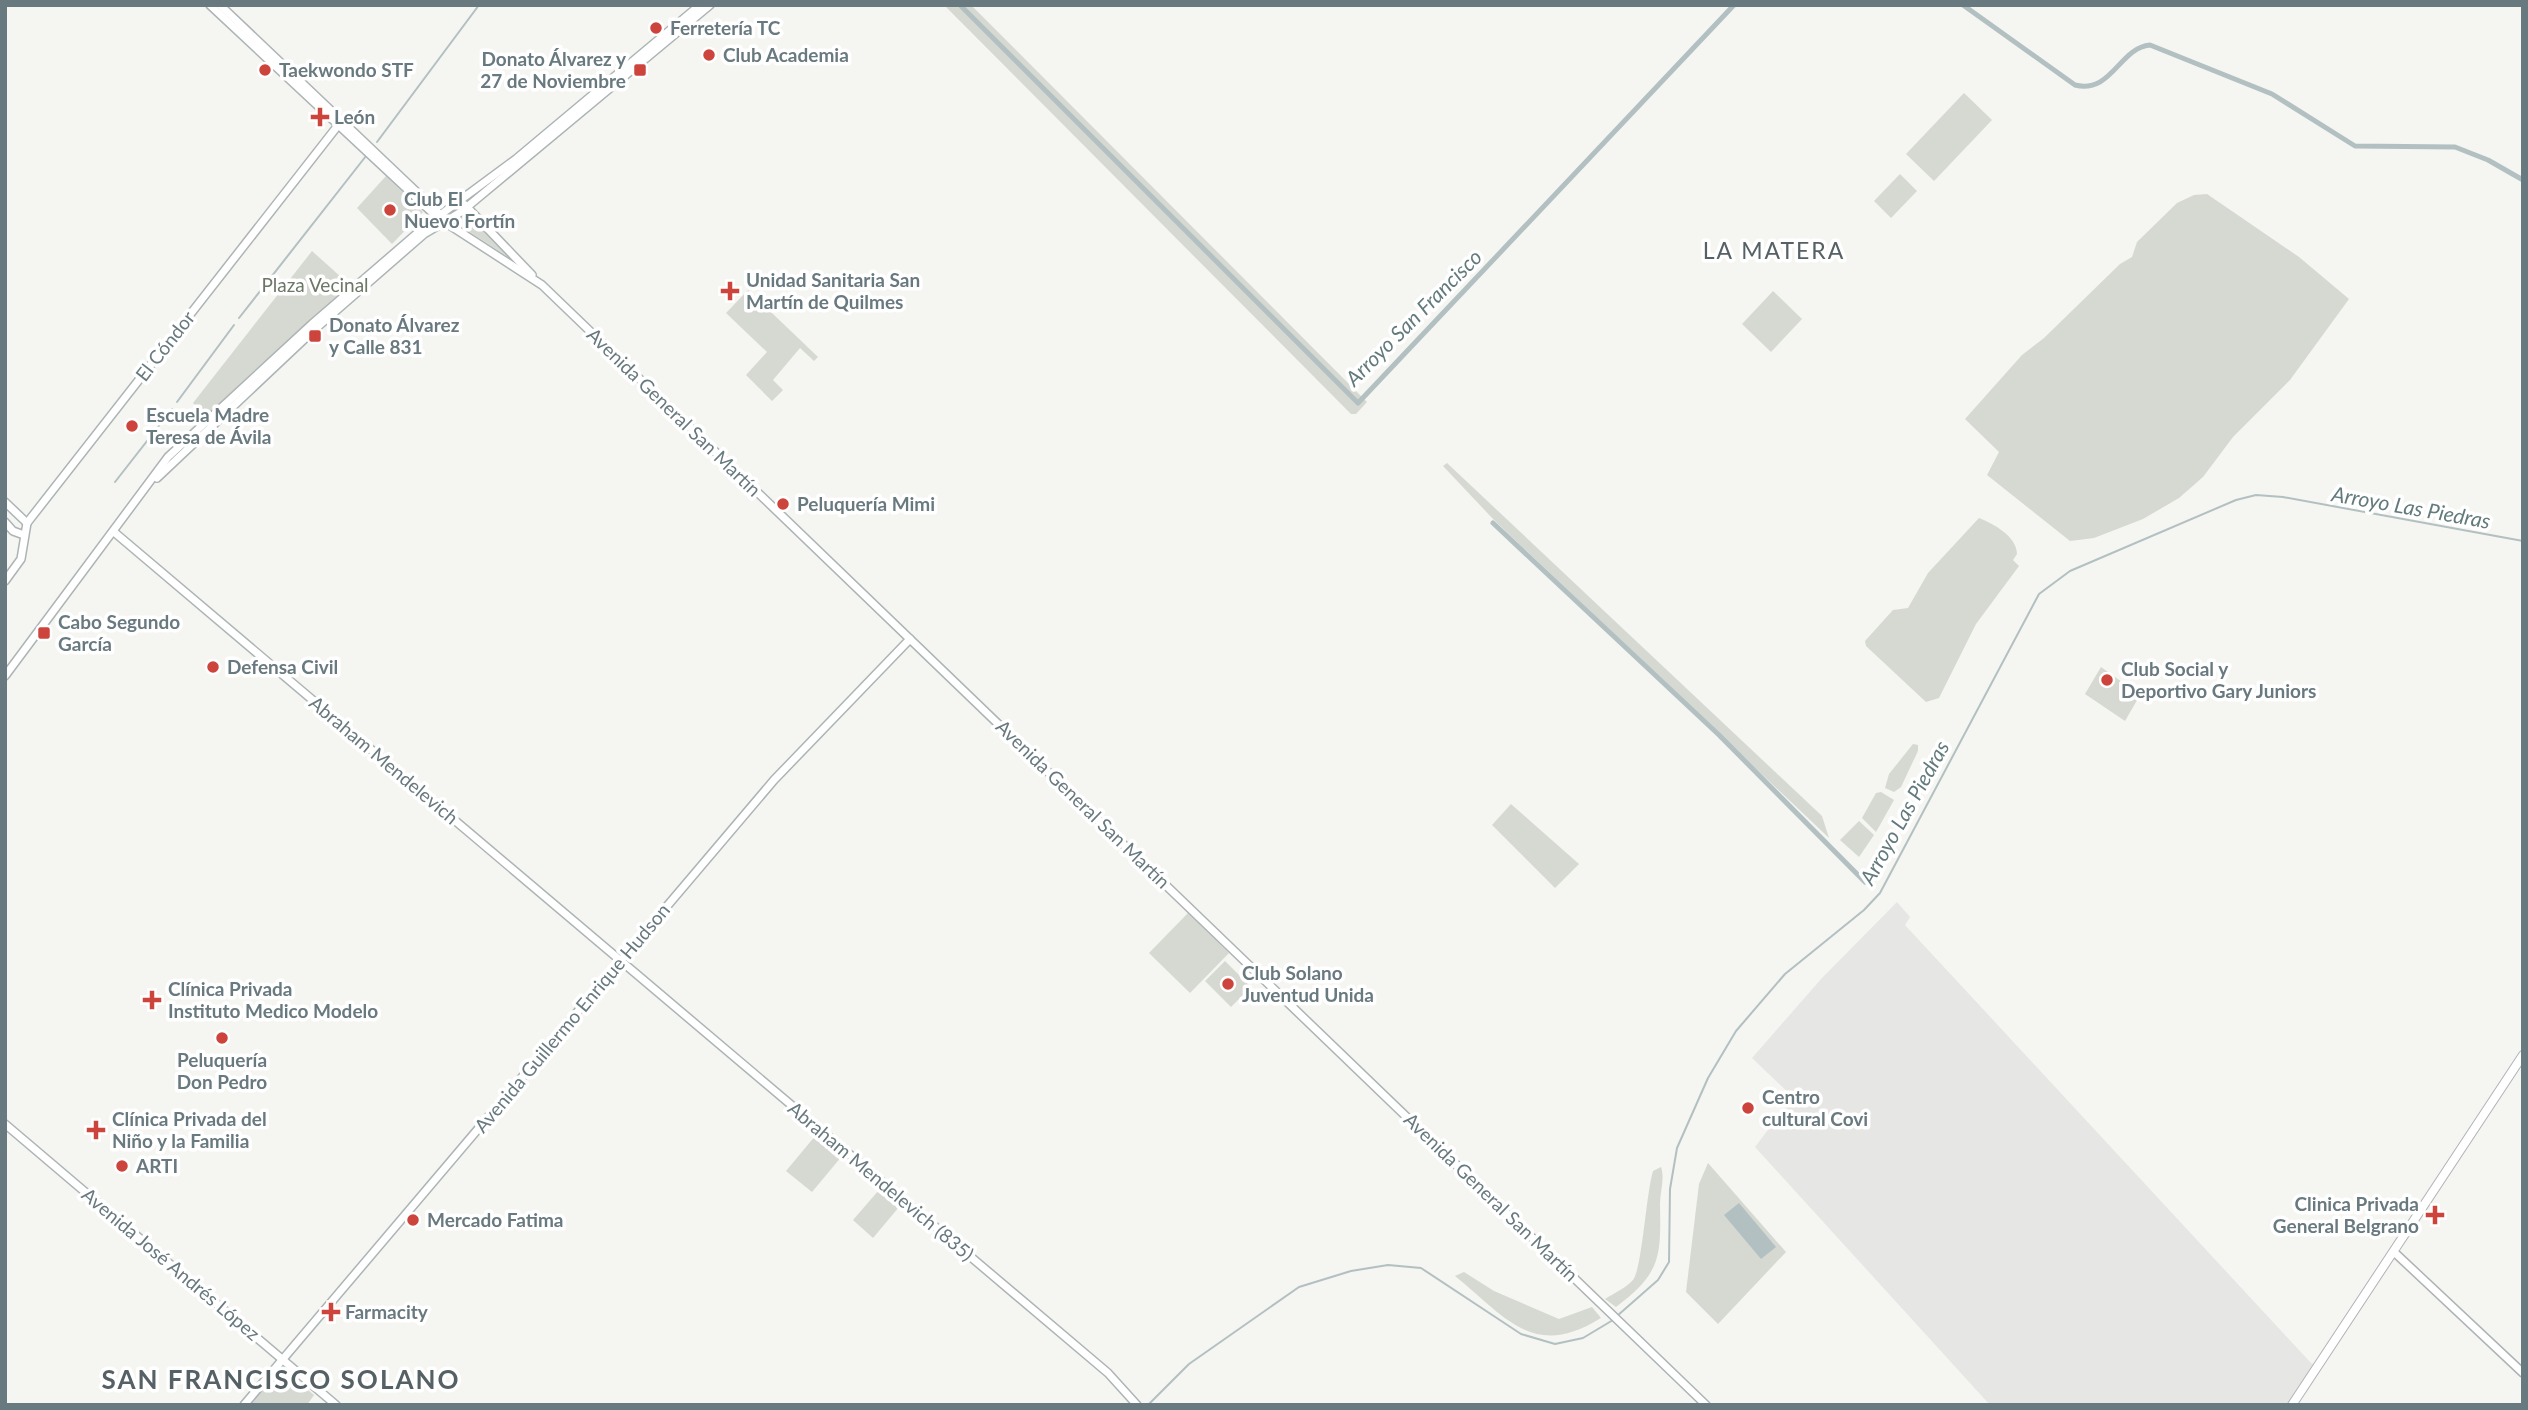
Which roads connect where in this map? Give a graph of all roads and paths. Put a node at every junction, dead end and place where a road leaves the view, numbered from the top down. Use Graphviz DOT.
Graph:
graph roads {
  1 [pos="210,5"];
  2 [pos="220,5"];
  3 [pos="700,5"];
  4 [pos="710,5"];
  5 [pos="341,121"];
  6 [pos="465,204"];
  7 [pos="441,218"];
  8 [pos="542,285"];
  9 [pos="5,502"];
  10 [pos="5,522"];
  11 [pos="27,523"];
  12 [pos="114,532"];
  13 [pos="24,535"];
  14 [pos="5,581"];
  15 [pos="910,639"];
  16 [pos="5,676"];
  17 [pos="621,962"];
  18 [pos="2523,1055"];
  19 [pos="5,1124"];
  20 [pos="2394,1252"];
  21 [pos="283,1360"];
  22 [pos="2523,1373"];
  23 [pos="244,1405"];
  24 [pos="336,1405"];
  25 [pos="1137,1405"];
  26 [pos="1706,1405"];
  27 [pos="2292,1405"];
  1 -- 5 [label="main road, Avenida General San Martín"];
  2 -- 5 [label="main road, Avenida General San Martín"];
  3 -- 6 [label="main road"];
  4 -- 6 [label="main road"];
  5 -- 7 [label="main road, Avenida General San Martín"];
  5 -- 11 [label="main road, El Cóndor"];
  6 -- 7 [label="main road"];
  6 -- 8 [label="main road"];
  7 -- 8 [label="main road, Avenida General San Martín"];
  7 -- 12 [label="main road"];
  8 -- 15 [label="main road, Avenida General San Martín"];
  9 -- 11 [label="main road"];
  10 -- 13 [label="main road"];
  11 -- 13 [label="main road, El Cóndor"];
  12 -- 16 [label="main road"];
  12 -- 17 [label="main road, Abraham Mendelevich"];
  13 -- 14 [label="main road, El Cóndor"];
  15 -- 17 [label="main road, Avenida Guillermo Enrique Hudson"];
  15 -- 26 [label="main road, Avenida General San Martín"];
  17 -- 21 [label="main road, Avenida Guillermo Enrique Hudson"];
  17 -- 25 [label="main road, Abraham Mendelevich (835)"];
  18 -- 20 [label="main road"];
  19 -- 21 [label="main road, Avenida José Andrés López"];
  20 -- 22 [label="main road"];
  20 -- 27 [label="main road"];
  21 -- 23 [label="main road, Avenida Guillermo Enrique Hudson"];
  21 -- 24 [label="main road, Avenida José Andrés López"];
}
